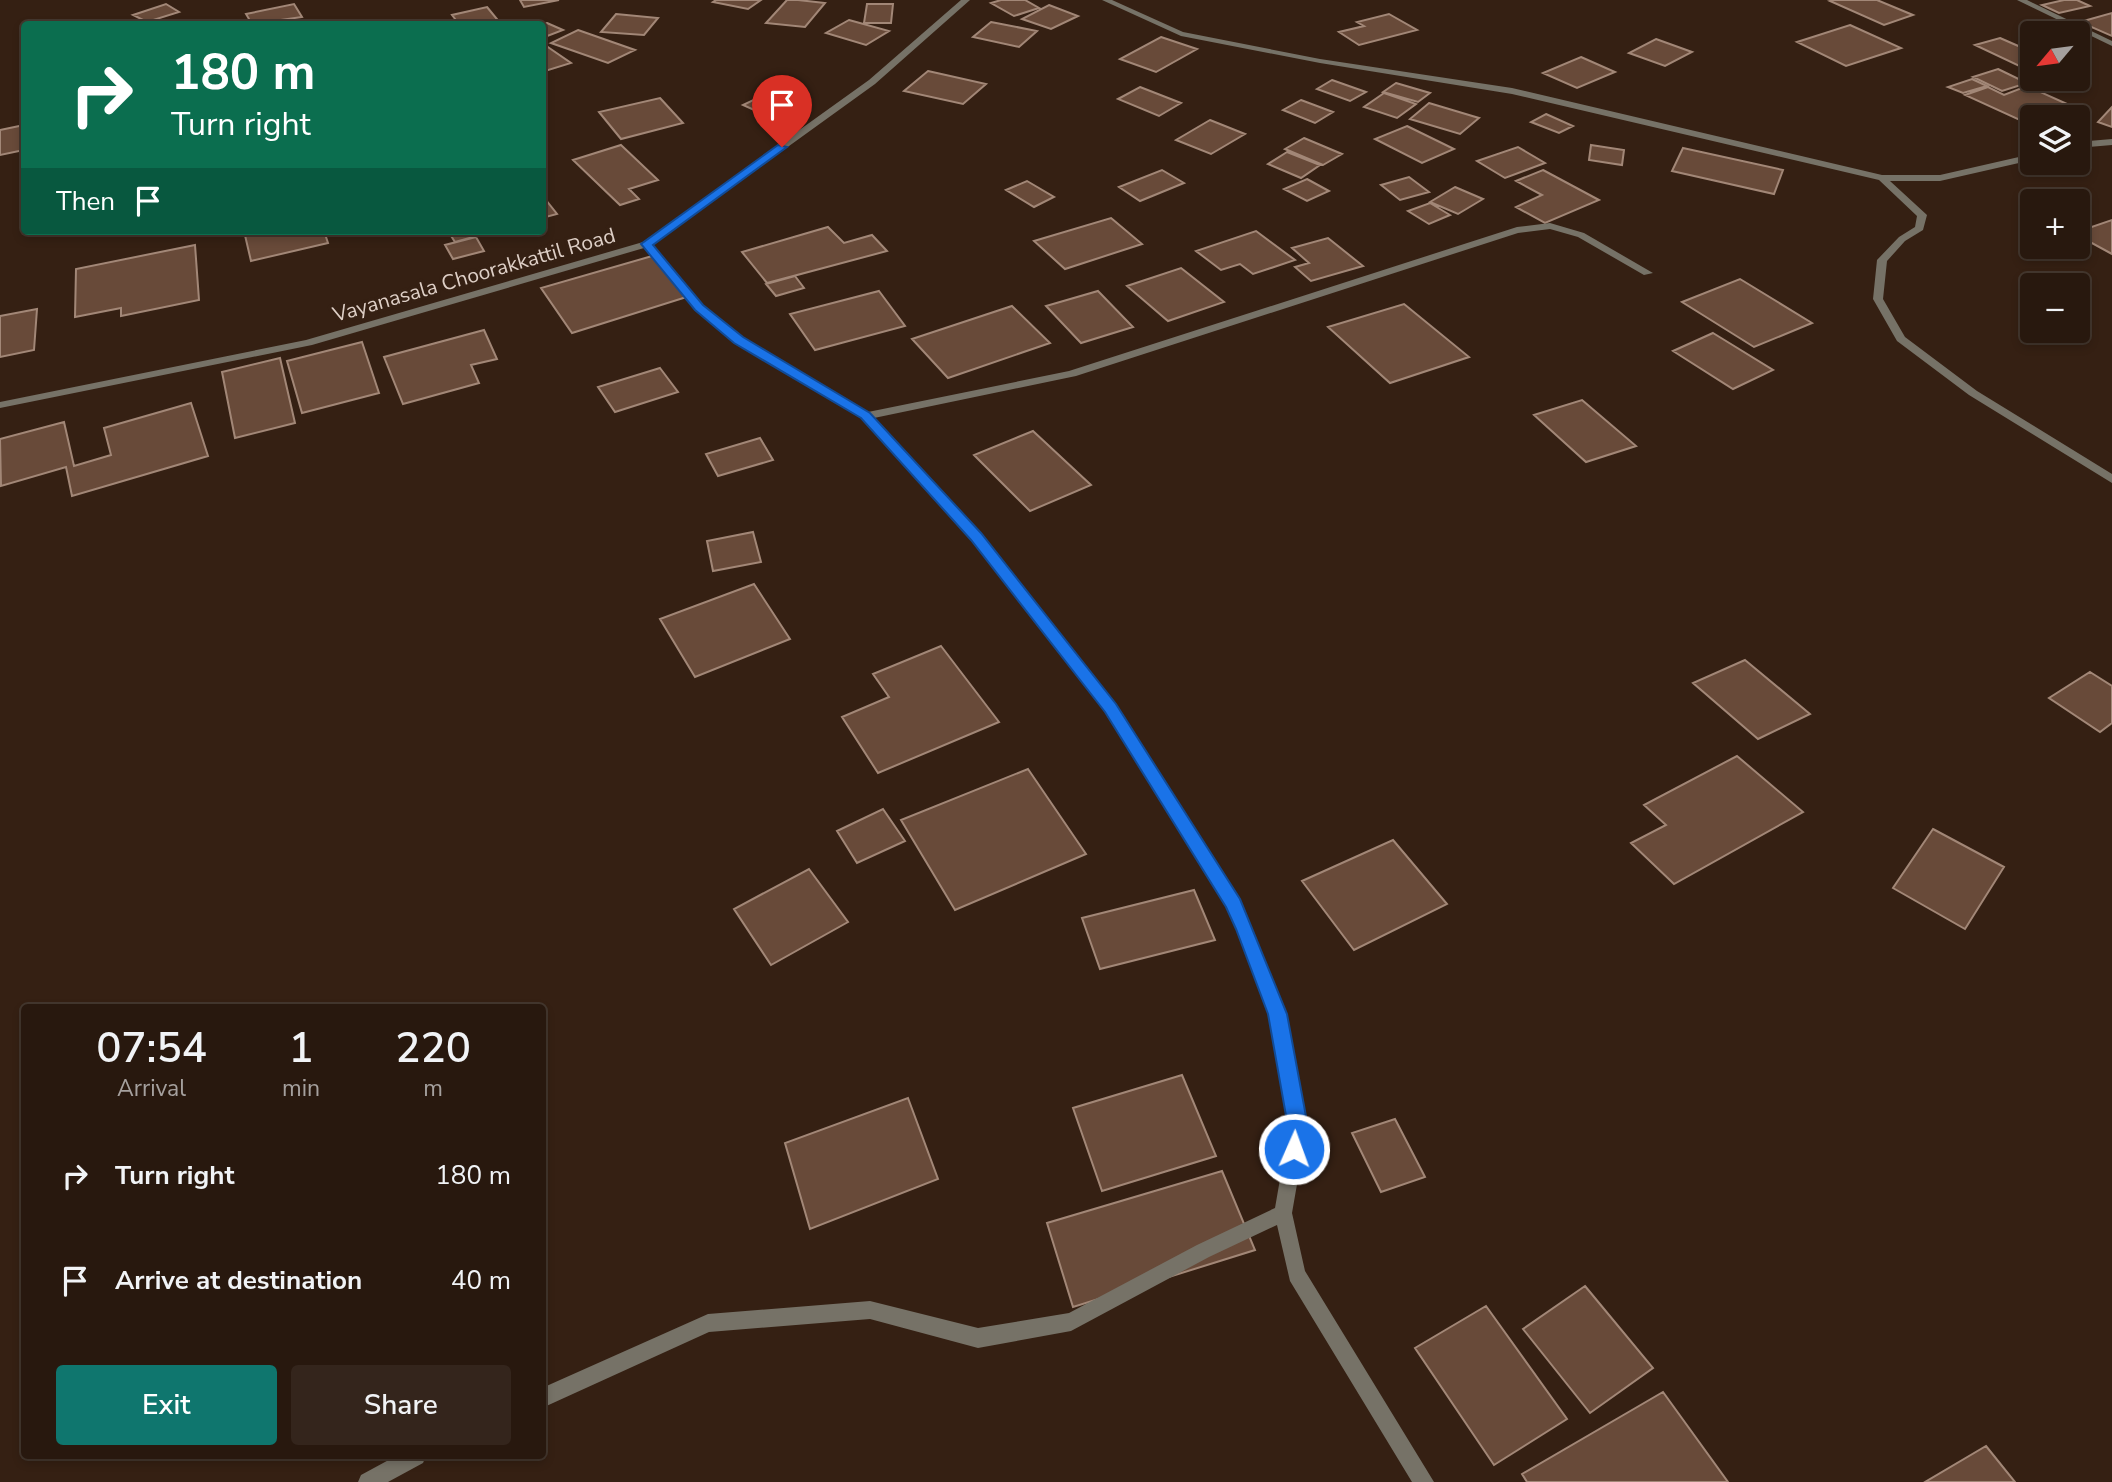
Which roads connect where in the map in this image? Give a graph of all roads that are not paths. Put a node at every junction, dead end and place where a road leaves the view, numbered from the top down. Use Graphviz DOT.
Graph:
graph roads {
  1 [pos="965,0"];
  2 [pos="1105,0"];
  3 [pos="2021,0"];
  4 [pos="2112,44"];
  5 [pos="2112,142"];
  6 [pos="2090,144"];
  7 [pos="2020,160"];
  8 [pos="1882,178"];
  9 [pos="646,244"];
  10 [pos="1648,273"];
  11 [pos="0,405"];
  12 [pos="866,416"];
  13 [pos="2112,479"];
  14 [pos="1283,1213"];
  15 [pos="546,1396"];
  16 [pos="410,1459"];
  17 [pos="368,1482"];
  18 [pos="1424,1482"];
  1 -- 9 [label="street, Vayanasala Choorakkattil Road"];
  2 -- 8 [label="street"];
  3 -- 4 [label="street"];
  5 -- 6 [label="street"];
  7 -- 8 [label="street"];
  8 -- 13 [label="street"];
  9 -- 11 [label="street, Vayanasala Choorakkattil Road"];
  9 -- 12 [label="street"];
  10 -- 12 [label="street"];
  12 -- 14 [label="street"];
  14 -- 15 [label="street"];
  14 -- 18 [label="street"];
  16 -- 17 [label="street"];
}
